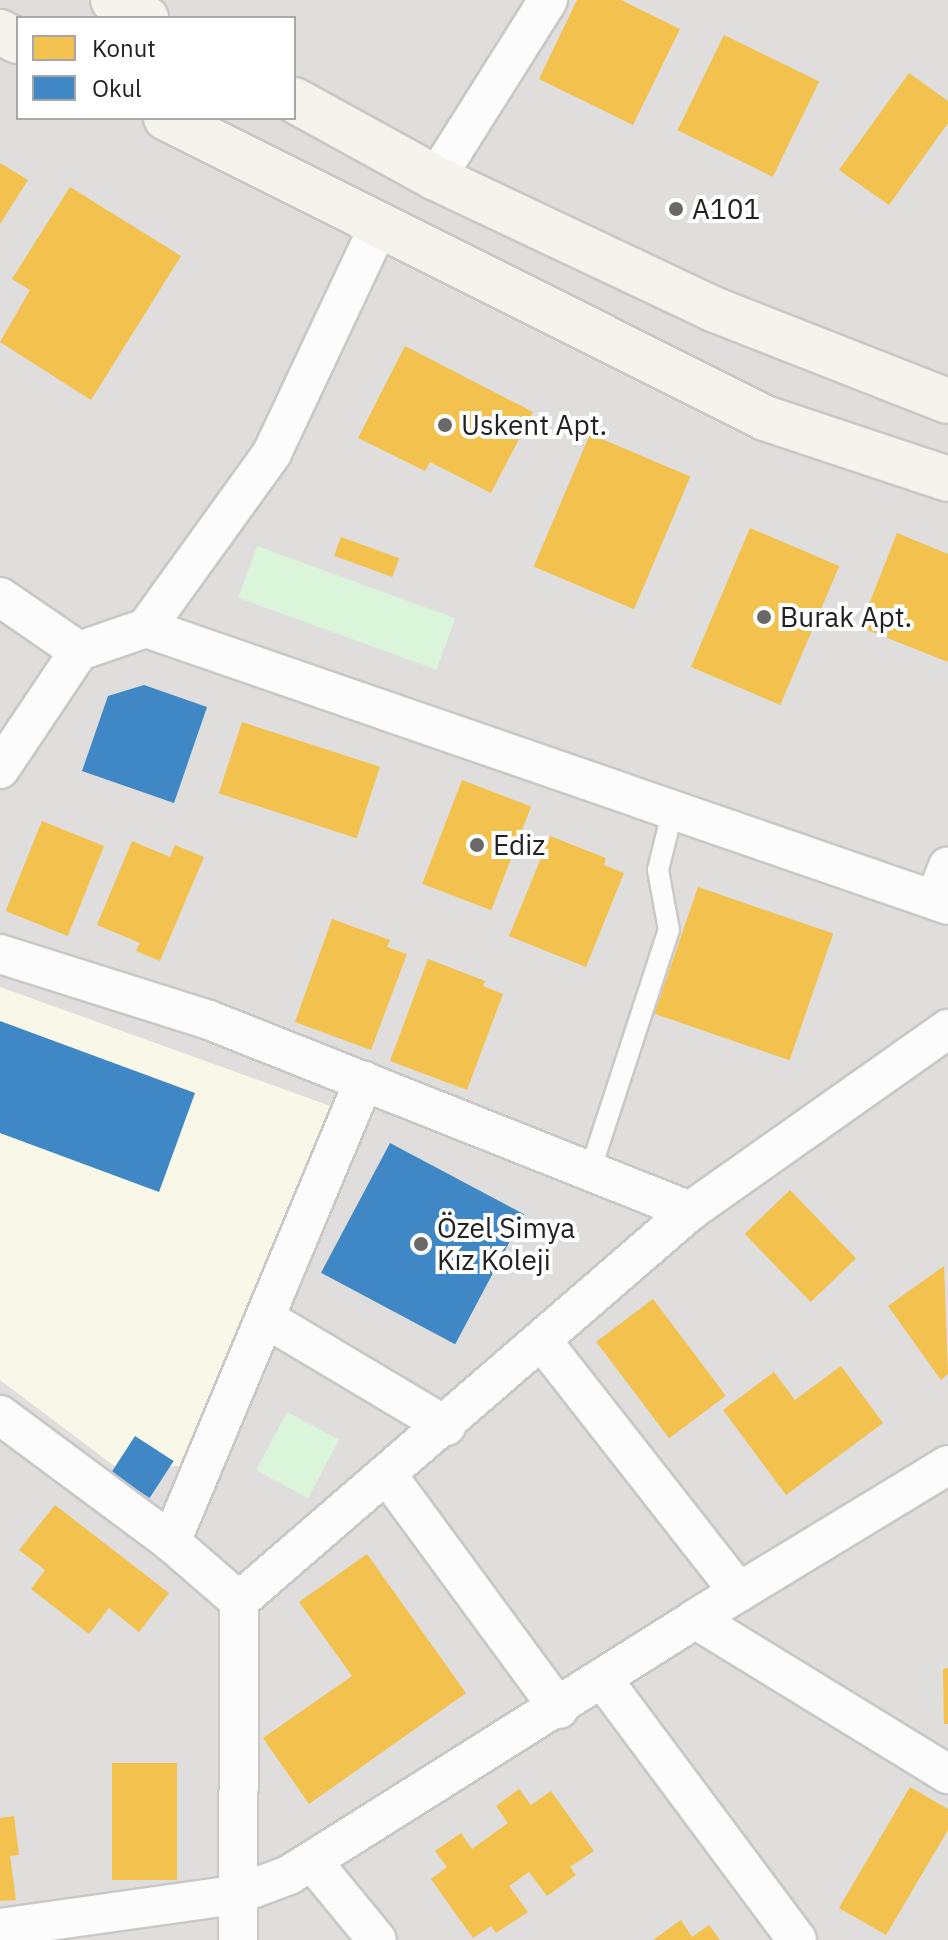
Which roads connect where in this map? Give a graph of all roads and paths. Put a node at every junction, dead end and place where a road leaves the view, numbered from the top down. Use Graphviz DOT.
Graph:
graph roads {
  1 [pos="113,0"];
  2 [pos="548,0"];
  3 [pos="142,16"];
  4 [pos="296,101"];
  5 [pos="170,120"];
  6 [pos="436,178"];
  7 [pos="378,228"];
  8 [pos="948,401"];
  9 [pos="948,479"];
  10 [pos="0,597"];
  11 [pos="146,628"];
  12 [pos="79,651"];
  13 [pos="0,769"];
  14 [pos="673,809"];
  15 [pos="944,890"];
  16 [pos="0,954"];
  17 [pos="948,1029"];
  18 [pos="364,1081"];
  19 [pos="590,1171"];
  20 [pos="690,1211"];
  21 [pos="265,1318"];
  22 [pos="542,1341"];
  23 [pos="0,1415"];
  24 [pos="446,1426"];
  25 [pos="948,1465"];
  26 [pos="388,1476"];
  27 [pos="171,1542"];
  28 [pos="739,1592"];
  29 [pos="239,1601"];
  30 [pos="695,1619"];
  31 [pos="604,1681"];
  32 [pos="559,1709"];
  33 [pos="948,1774"];
  34 [pos="312,1861"];
  35 [pos="236,1895"];
  36 [pos="0,1928"];
  37 [pos="238,1940"];
  38 [pos="377,1940"];
  39 [pos="797,1940"];
  1 -- 3 [label="main road"];
  2 -- 6 [label="street"];
  4 -- 6 [label="main road"];
  5 -- 7 [label="main road"];
  6 -- 8 [label="main road"];
  7 -- 9 [label="main road"];
  7 -- 11 [label="street"];
  10 -- 12 [label="street"];
  11 -- 12 [label="street"];
  11 -- 14 [label="street"];
  12 -- 13 [label="street"];
  14 -- 15 [label="street"];
  14 -- 19 [label="lane"];
  16 -- 18 [label="street"];
  17 -- 20 [label="street"];
  18 -- 19 [label="street"];
  18 -- 21 [label="street"];
  19 -- 20 [label="street"];
  20 -- 22 [label="street"];
  21 -- 24 [label="street"];
  21 -- 27 [label="street"];
  22 -- 24 [label="street"];
  22 -- 28 [label="street"];
  23 -- 27 [label="street"];
  24 -- 26 [label="street"];
  25 -- 28 [label="street"];
  26 -- 29 [label="street"];
  26 -- 32 [label="street"];
  27 -- 29 [label="street"];
  28 -- 30 [label="street"];
  29 -- 35 [label="street"];
  30 -- 31 [label="street"];
  30 -- 33 [label="street"];
  31 -- 32 [label="street"];
  31 -- 39 [label="street"];
  32 -- 34 [label="street"];
  34 -- 35 [label="street"];
  34 -- 38 [label="street"];
  35 -- 36 [label="street"];
  35 -- 37 [label="street"];
}
